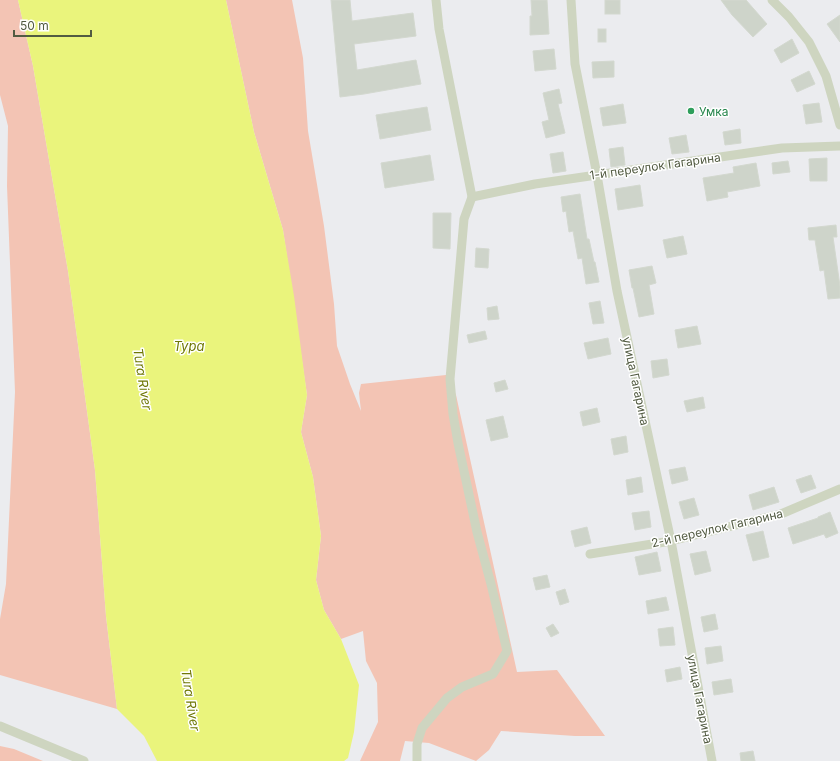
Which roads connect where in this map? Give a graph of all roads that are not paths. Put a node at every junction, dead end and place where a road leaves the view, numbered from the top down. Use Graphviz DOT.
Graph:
graph roads {
  1 [pos="436,0"];
  2 [pos="571,0"];
  3 [pos="772,0"];
  4 [pos="840,125"];
  5 [pos="840,146"];
  6 [pos="598,174"];
  7 [pos="472,197"];
  8 [pos="840,489"];
  9 [pos="671,541"];
  10 [pos="590,554"];
  11 [pos="0,726"];
  12 [pos="84,761"];
  13 [pos="417,761"];
  14 [pos="712,761"];
  1 -- 7 [label="street"];
  2 -- 6 [label="street, улица Гагарина"];
  3 -- 4 [label="street"];
  5 -- 6 [label="street, 1-й переулок Гагарина"];
  6 -- 7 [label="street, 1-й переулок Гагарина"];
  6 -- 9 [label="street, улица Гагарина"];
  7 -- 13 [label="street"];
  8 -- 9 [label="street, 2-й переулок Гагарина"];
  9 -- 10 [label="street, 2-й переулок Гагарина"];
  9 -- 14 [label="street, улица Гагарина"];
  11 -- 12 [label="street"];
}
